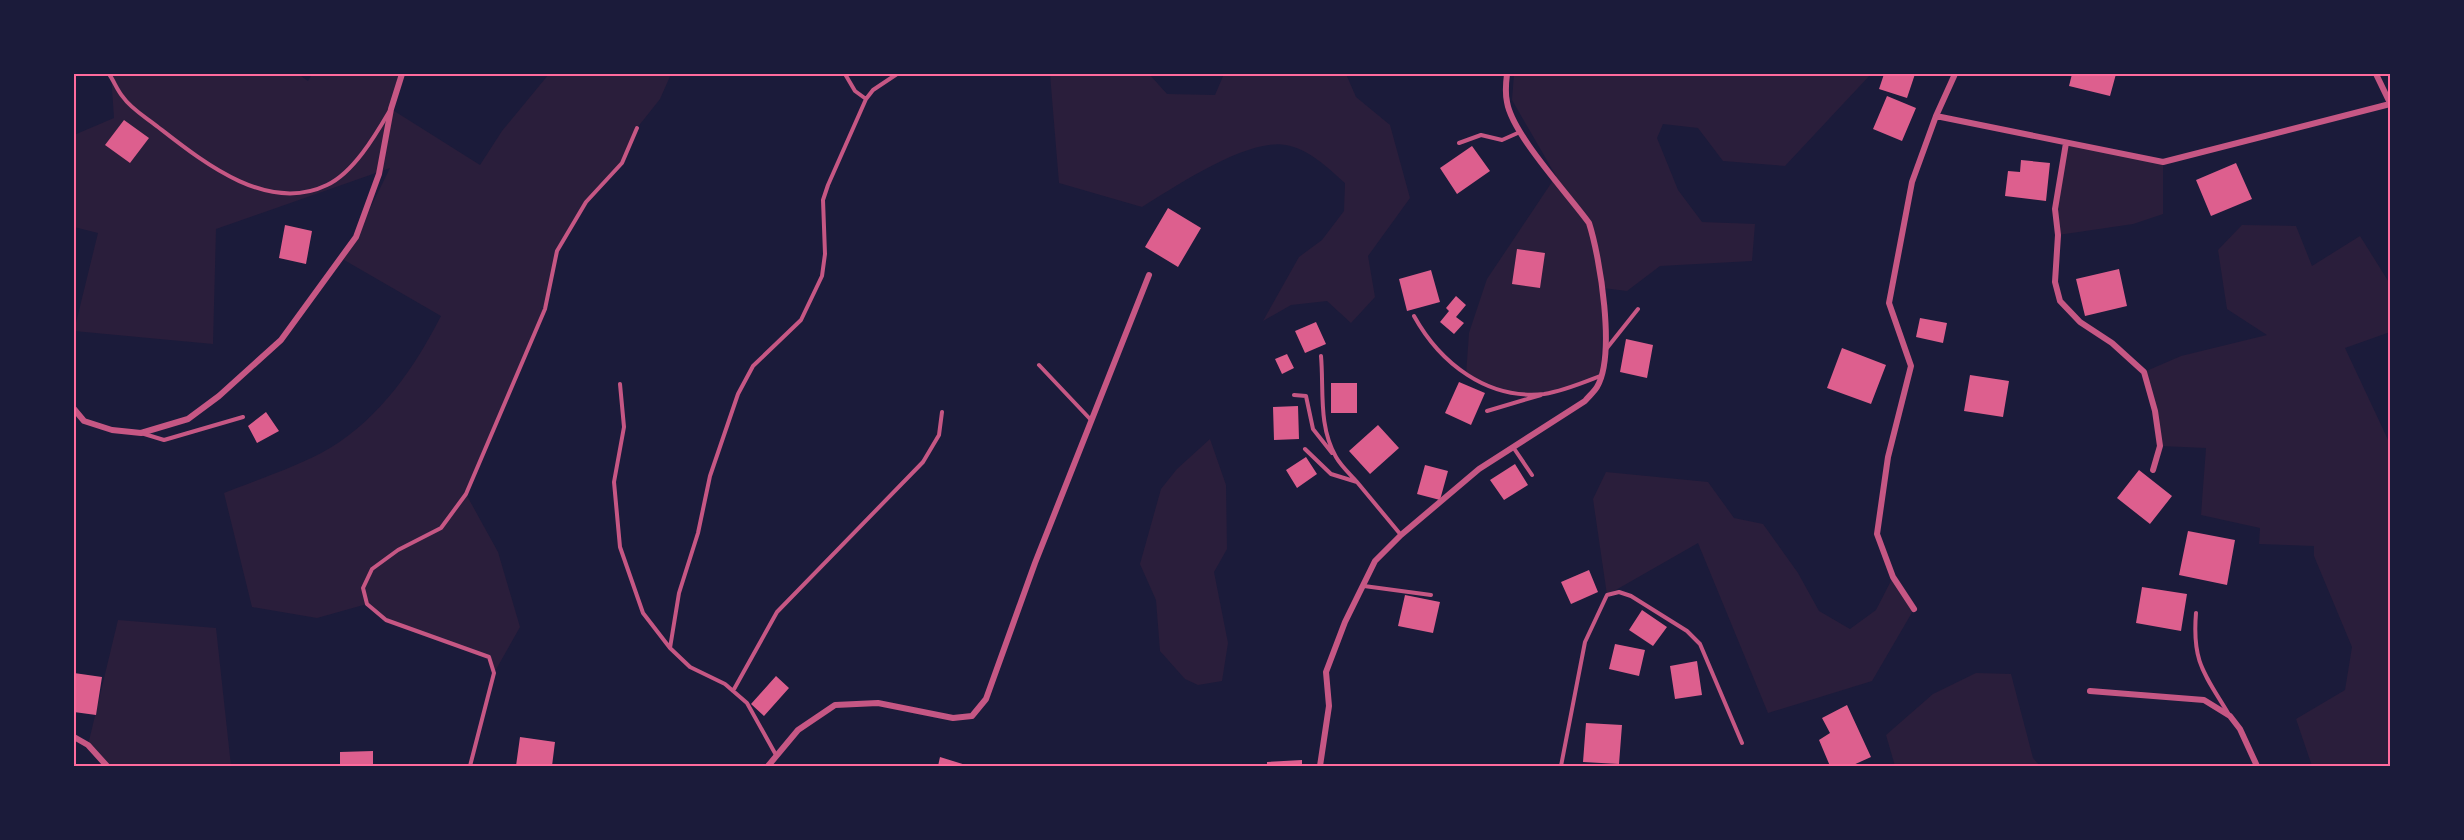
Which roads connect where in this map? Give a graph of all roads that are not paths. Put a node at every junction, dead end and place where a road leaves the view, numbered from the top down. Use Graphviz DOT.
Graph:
graph roads {
  1 [pos="109,74"];
  2 [pos="402,74"];
  3 [pos="845,74"];
  4 [pos="897,74"];
  5 [pos="1507,74"];
  6 [pos="1955,74"];
  7 [pos="2376,74"];
  8 [pos="866,99"];
  9 [pos="2391,103"];
  10 [pos="391,109"];
  11 [pos="1936,116"];
  12 [pos="637,128"];
  13 [pos="1521,132"];
  14 [pos="1459,143"];
  15 [pos="2066,144"];
  16 [pos="1149,275"];
  17 [pos="1638,309"];
  18 [pos="1414,316"];
  19 [pos="1606,350"];
  20 [pos="1321,356"];
  21 [pos="1039,365"];
  22 [pos="1601,375"];
  23 [pos="620,384"];
  24 [pos="1544,394"];
  25 [pos="1294,395"];
  26 [pos="74,409"];
  27 [pos="1487,411"];
  28 [pos="942,412"];
  29 [pos="243,417"];
  30 [pos="1091,421"];
  31 [pos="141,433"];
  32 [pos="1513,447"];
  33 [pos="1305,449"];
  34 [pos="1336,458"];
  35 [pos="2153,470"];
  36 [pos="1532,475"];
  37 [pos="1357,482"];
  38 [pos="1401,535"];
  39 [pos="1363,586"];
  40 [pos="1431,595"];
  41 [pos="1914,609"];
  42 [pos="2196,614"];
  43 [pos="670,648"];
  44 [pos="734,691"];
  45 [pos="2090,692"];
  46 [pos="2230,716"];
  47 [pos="74,737"];
  48 [pos="1742,743"];
  49 [pos="776,755"];
  50 [pos="107,766"];
  51 [pos="470,766"];
  52 [pos="768,766"];
  53 [pos="1320,766"];
  54 [pos="1561,766"];
  55 [pos="2257,766"];
  1 -- 10 [label="lane"];
  2 -- 10 [label="street"];
  3 -- 8 [label="lane"];
  4 -- 8 [label="lane"];
  5 -- 13 [label="street"];
  6 -- 11 [label="street"];
  7 -- 9 [label="street"];
  8 -- 43 [label="lane"];
  9 -- 15 [label="street"];
  10 -- 31 [label="street"];
  11 -- 15 [label="street"];
  11 -- 41 [label="street"];
  12 -- 51 [label="lane"];
  13 -- 14 [label="lane"];
  13 -- 19 [label="street"];
  15 -- 35 [label="street"];
  16 -- 30 [label="street"];
  17 -- 19 [label="lane"];
  18 -- 24 [label="lane"];
  19 -- 22 [label="street"];
  20 -- 34 [label="lane"];
  21 -- 30 [label="lane"];
  22 -- 24 [label="lane"];
  22 -- 32 [label="street"];
  23 -- 43 [label="lane"];
  24 -- 27 [label="lane"];
  25 -- 34 [label="lane"];
  26 -- 31 [label="street"];
  28 -- 44 [label="lane"];
  29 -- 31 [label="lane"];
  30 -- 49 [label="street"];
  32 -- 36 [label="lane"];
  32 -- 38 [label="street"];
  33 -- 37 [label="lane"];
  34 -- 37 [label="lane"];
  37 -- 38 [label="lane"];
  38 -- 39 [label="street"];
  39 -- 40 [label="lane"];
  39 -- 53 [label="street"];
  42 -- 46 [label="lane"];
  43 -- 44 [label="lane"];
  44 -- 49 [label="lane"];
  45 -- 46 [label="street"];
  46 -- 55 [label="street"];
  47 -- 50 [label="street"];
  48 -- 54 [label="lane"];
  49 -- 52 [label="street"];
}
